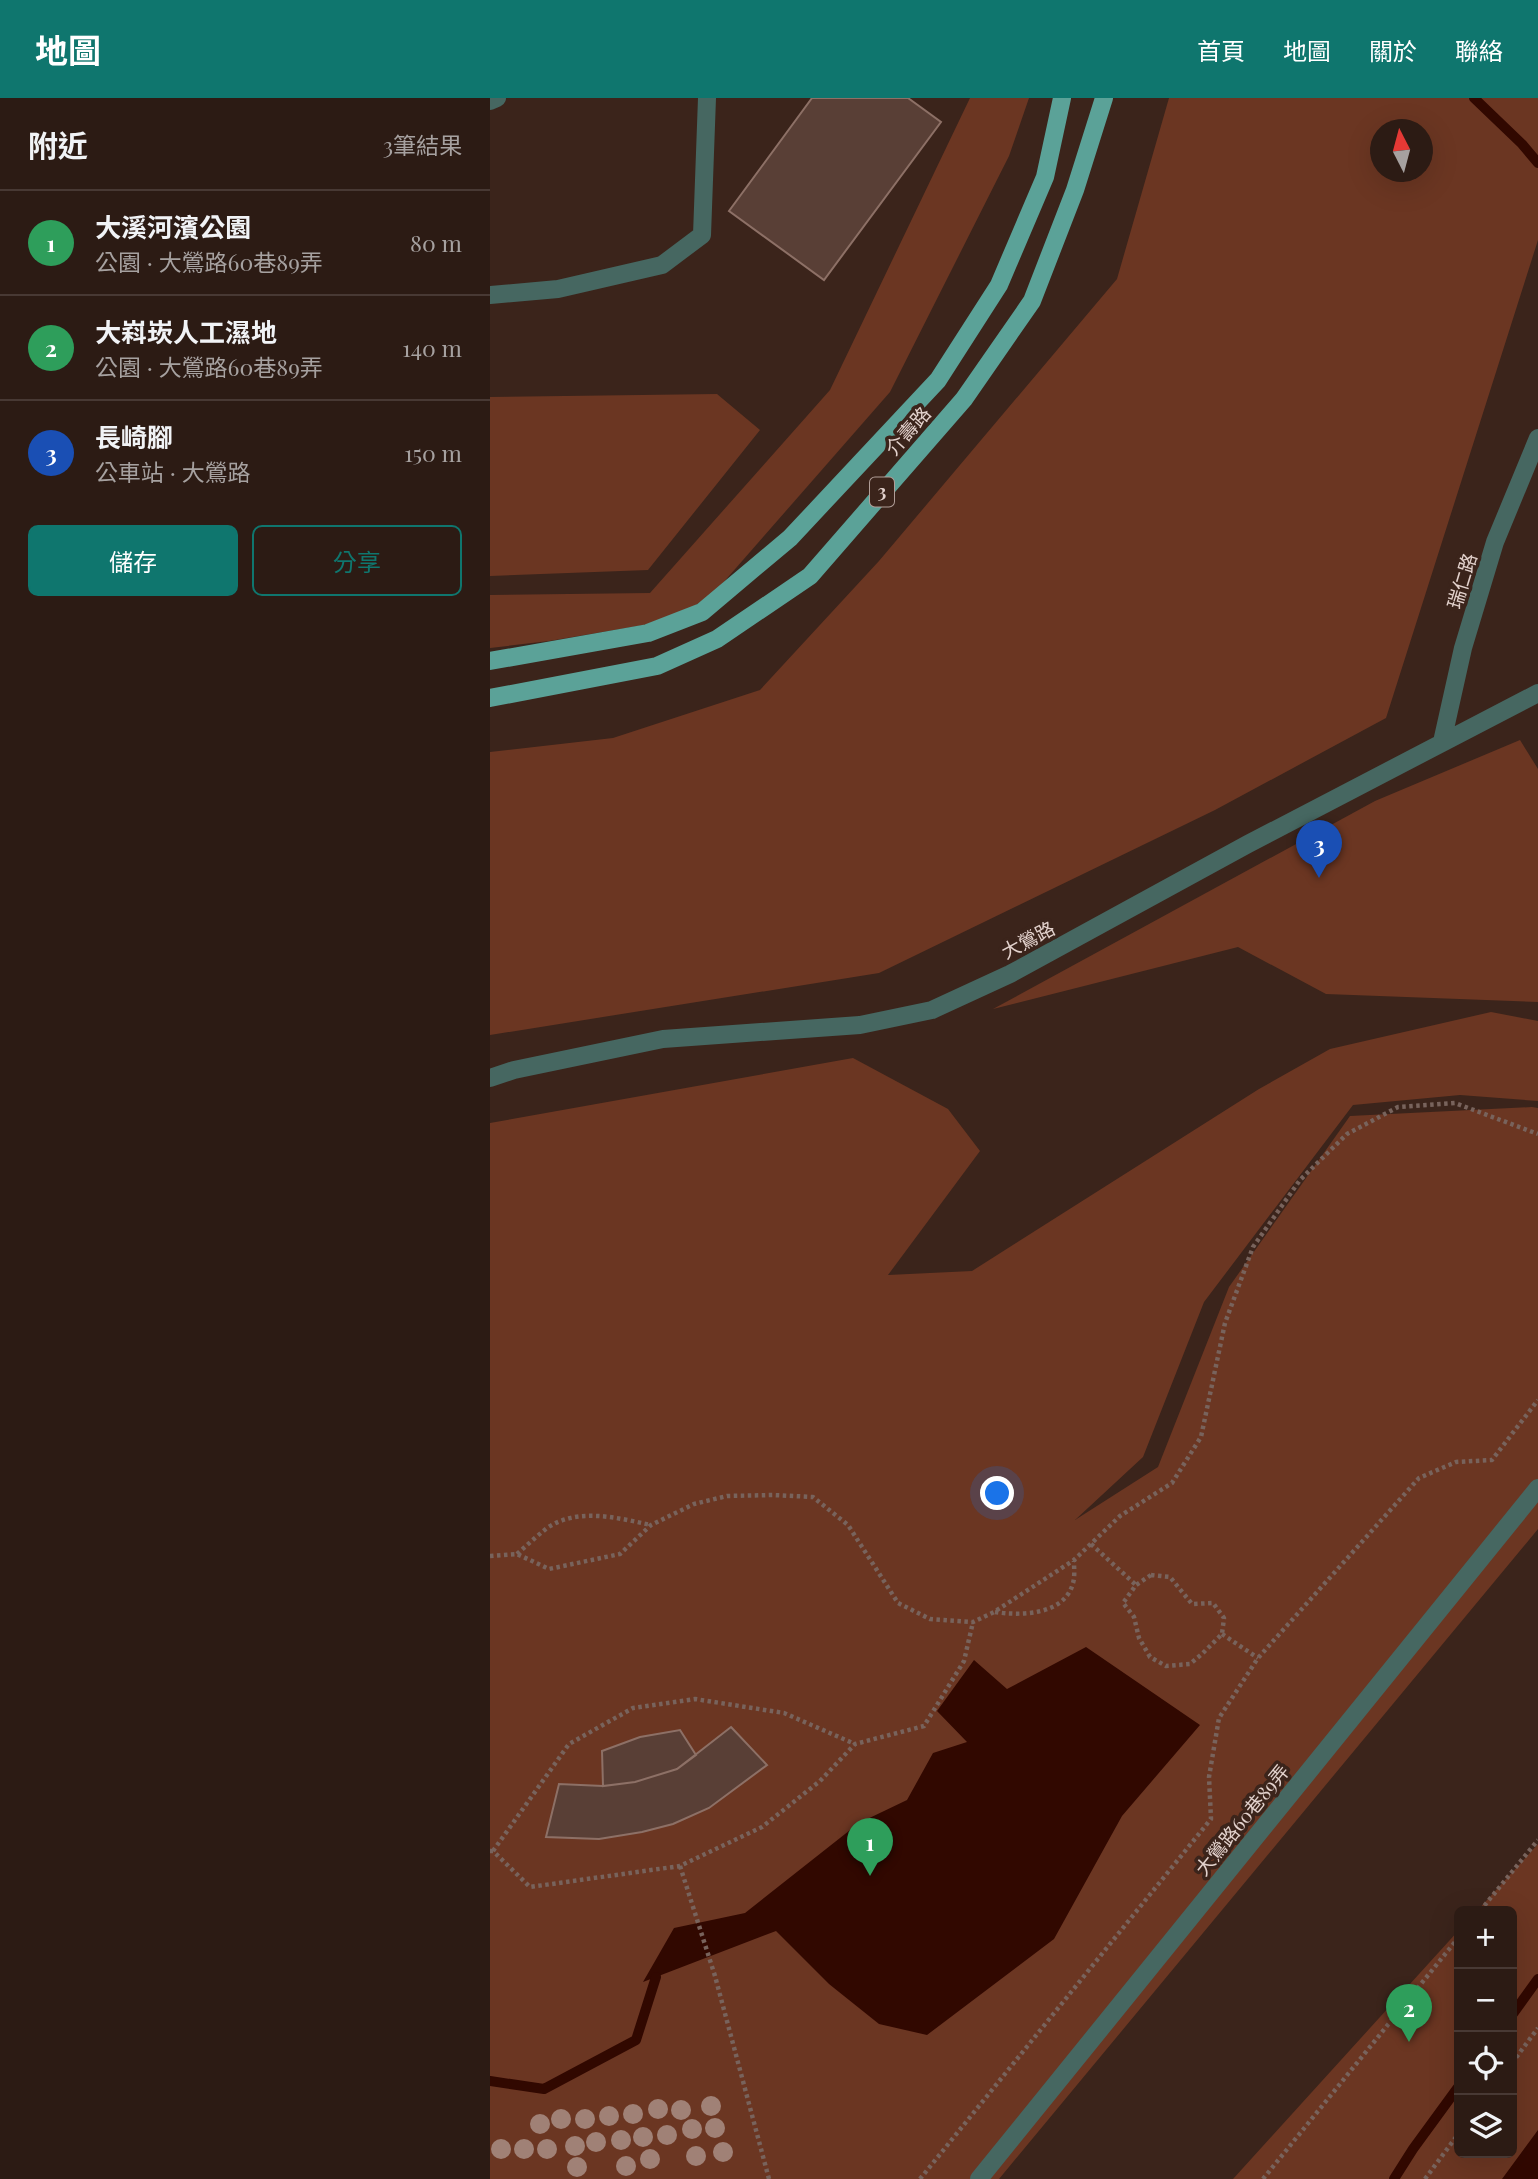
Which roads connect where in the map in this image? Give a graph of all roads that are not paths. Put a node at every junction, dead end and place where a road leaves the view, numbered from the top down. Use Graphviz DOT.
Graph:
graph roads {
  1 [pos="497,98"];
  2 [pos="707,98"];
  3 [pos="1062,98"];
  4 [pos="1104,98"];
  5 [pos="490,101"];
  6 [pos="490,295"];
  7 [pos="1538,438"];
  8 [pos="490,661"];
  9 [pos="1538,693"];
  10 [pos="490,698"];
  11 [pos="1442,742"];
  12 [pos="490,1078"];
  13 [pos="1538,1488"];
  14 [pos="979,2179"];
  1 -- 5 [label="street"];
  2 -- 6 [label="street"];
  3 -- 8 [label="main road, 介壽路 / 3"];
  4 -- 10 [label="main road, 介壽路 / 3"];
  7 -- 11 [label="street, 瑞仁路"];
  9 -- 11 [label="street, 大鶯路"];
  11 -- 12 [label="street, 大鶯路"];
  13 -- 14 [label="street, 大鶯路60巷89弄"];
}
